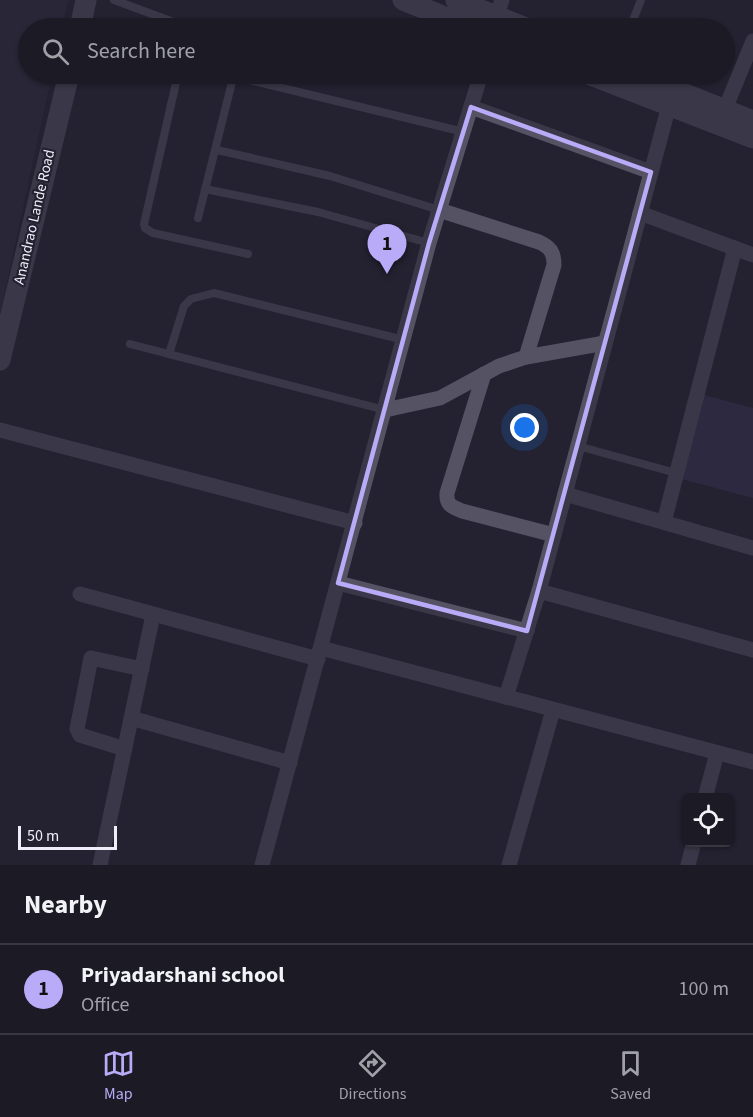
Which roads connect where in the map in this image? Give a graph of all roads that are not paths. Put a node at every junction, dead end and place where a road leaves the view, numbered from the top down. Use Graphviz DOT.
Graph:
graph roads {
  1 [pos="86,0"];
  2 [pos="114,0"];
  3 [pos="403,0"];
  4 [pos="456,0"];
  5 [pos="641,0"];
  6 [pos="497,15"];
  7 [pos="82,18"];
  8 [pos="163,18"];
  9 [pos="447,18"];
  10 [pos="634,18"];
  11 [pos="753,41"];
  12 [pos="67,84"];
  13 [pos="176,84"];
  14 [pos="232,84"];
  15 [pos="270,84"];
  16 [pos="478,84"];
  17 [pos="625,84"];
  18 [pos="651,84"];
  19 [pos="672,97"];
  20 [pos="471,108"];
  21 [pos="722,117"];
  22 [pos="753,121"];
  23 [pos="464,132"];
  24 [pos="753,138"];
  25 [pos="217,150"];
  26 [pos="651,172"];
  27 [pos="205,189"];
  28 [pos="439,210"];
  29 [pos="640,213"];
  30 [pos="198,218"];
  31 [pos="429,243"];
  32 [pos="735,248"];
  33 [pos="248,254"];
  34 [pos="753,255"];
  35 [pos="404,340"];
  36 [pos="606,343"];
  37 [pos="130,344"];
  38 [pos="169,354"];
  39 [pos="526,357"];
  40 [pos="0,360"];
  41 [pos="484,374"];
  42 [pos="385,410"];
  43 [pos="0,430"];
  44 [pos="578,446"];
  45 [pos="676,473"];
  46 [pos="565,494"];
  47 [pos="664,522"];
  48 [pos="355,524"];
  49 [pos="554,535"];
  50 [pos="753,548"];
  51 [pos="339,584"];
  52 [pos="539,591"];
  53 [pos="80,594"];
  54 [pos="153,615"];
  55 [pos="527,631"];
  56 [pos="753,650"];
  57 [pos="320,653"];
  58 [pos="142,669"];
  59 [pos="506,697"];
  60 [pos="553,710"];
  61 [pos="131,718"];
  62 [pos="124,748"];
  63 [pos="717,753"];
  64 [pos="753,762"];
  65 [pos="290,763"];
  66 [pos="706,793"];
  67 [pos="693,847"];
  68 [pos="100,865"];
  69 [pos="262,865"];
  70 [pos="509,865"];
  71 [pos="688,865"];
  1 -- 7 [label="main road"];
  2 -- 8 [label="lane"];
  3 -- 9 [label="main road"];
  4 -- 6 [label="main road"];
  5 -- 10 [label="lane"];
  11 -- 21 [label="street"];
  12 -- 40 [label="main road, Anandrao Lande Road"];
  13 -- 33 [label="lane"];
  14 -- 25 [label="lane"];
  15 -- 23 [label="lane"];
  16 -- 20 [label="street"];
  17 -- 19 [label="main road"];
  18 -- 19 [label="main road"];
  19 -- 21 [label="main road"];
  19 -- 26 [label="street"];
  20 -- 23 [label="street"];
  20 -- 26 [label="street"];
  21 -- 22 [label="main road"];
  21 -- 24 [label="main road"];
  23 -- 28 [label="street"];
  25 -- 27 [label="lane"];
  25 -- 28 [label="lane"];
  26 -- 29 [label="street"];
  27 -- 30 [label="lane"];
  27 -- 31 [label="lane"];
  28 -- 31 [label="street"];
  28 -- 39 [label="street"];
  29 -- 32 [label="street"];
  29 -- 36 [label="street"];
  31 -- 35 [label="street"];
  32 -- 34 [label="street"];
  32 -- 45 [label="street"];
  35 -- 38 [label="lane"];
  35 -- 42 [label="street"];
  36 -- 39 [label="street"];
  36 -- 44 [label="street"];
  37 -- 38 [label="lane"];
  38 -- 42 [label="lane"];
  39 -- 41 [label="street"];
  41 -- 42 [label="street"];
  41 -- 49 [label="street"];
  42 -- 48 [label="street"];
  43 -- 48 [label="street"];
  44 -- 45 [label="lane"];
  44 -- 46 [label="street"];
  45 -- 47 [label="street"];
  46 -- 47 [label="street"];
  46 -- 49 [label="street"];
  47 -- 50 [label="street"];
  48 -- 51 [label="street"];
  49 -- 52 [label="street"];
  51 -- 55 [label="street"];
  51 -- 57 [label="street"];
  52 -- 55 [label="street"];
  52 -- 56 [label="street"];
  53 -- 54 [label="street"];
  54 -- 57 [label="street"];
  54 -- 58 [label="street"];
  55 -- 59 [label="street"];
  57 -- 59 [label="street"];
  57 -- 65 [label="street"];
  58 -- 61 [label="street"];
  58 -- 62 [label="street"];
  59 -- 60 [label="street"];
  60 -- 63 [label="street"];
  60 -- 70 [label="street"];
  61 -- 62 [label="street"];
  61 -- 65 [label="street"];
  62 -- 68 [label="street"];
  63 -- 64 [label="street"];
  63 -- 66 [label="street"];
  65 -- 69 [label="street"];
  67 -- 71 [label="street"];
}
